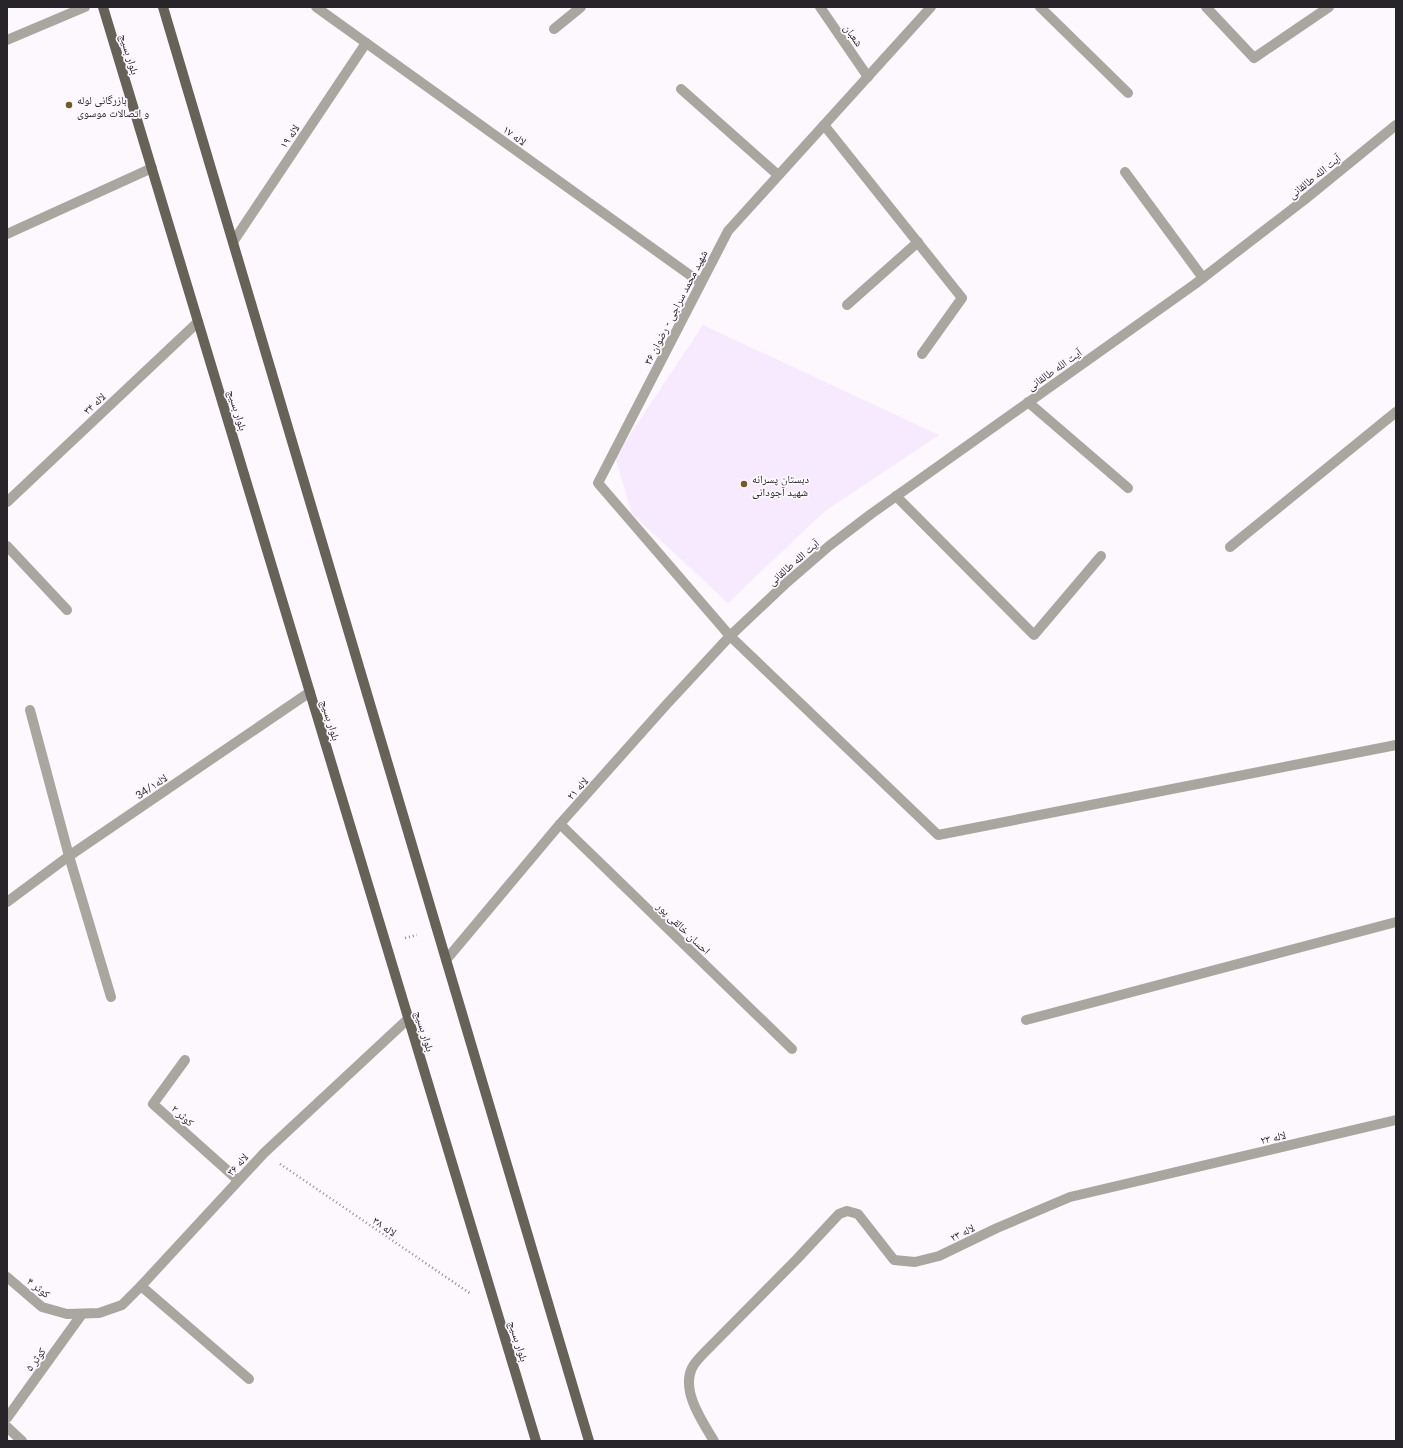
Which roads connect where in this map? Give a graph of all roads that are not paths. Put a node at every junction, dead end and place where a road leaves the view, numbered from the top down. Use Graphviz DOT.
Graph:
graph roads {
  1 [pos="85,7"];
  2 [pos="103,7"];
  3 [pos="163,7"];
  4 [pos="316,7"];
  5 [pos="581,7"];
  6 [pos="820,7"];
  7 [pos="931,7"];
  8 [pos="1040,7"];
  9 [pos="1206,7"];
  10 [pos="1329,7"];
  11 [pos="554,29"];
  12 [pos="7,40"];
  13 [pos="366,43"];
  14 [pos="868,77"];
  15 [pos="681,89"];
  16 [pos="1128,93"];
  17 [pos="824,125"];
  18 [pos="1396,125"];
  19 [pos="152,168"];
  20 [pos="1125,172"];
  21 [pos="778,175"];
  22 [pos="7,234"];
  23 [pos="233,242"];
  24 [pos="918,242"];
  25 [pos="1203,278"];
  26 [pos="701,283"];
  27 [pos="847,305"];
  28 [pos="198,322"];
  29 [pos="922,354"];
  30 [pos="1028,402"];
  31 [pos="1396,412"];
  32 [pos="1128,488"];
  33 [pos="896,496"];
  34 [pos="7,502"];
  35 [pos="7,546"];
  36 [pos="1230,547"];
  37 [pos="1101,556"];
  38 [pos="67,610"];
  39 [pos="730,636"];
  40 [pos="310,692"];
  41 [pos="30,710"];
  42 [pos="1396,745"];
  43 [pos="560,824"];
  44 [pos="69,856"];
  45 [pos="7,902"];
  46 [pos="1396,922"];
  47 [pos="446,960"];
  48 [pos="111,997"];
  49 [pos="409,1018"];
  50 [pos="1026,1020"];
  51 [pos="792,1049"];
  52 [pos="186,1060"];
  53 [pos="1396,1120"];
  54 [pos="238,1180"];
  55 [pos="7,1277"];
  56 [pos="142,1286"];
  57 [pos="82,1314"];
  58 [pos="249,1379"];
  59 [pos="7,1418"];
  60 [pos="7,1426"];
  61 [pos="22,1441"];
  62 [pos="536,1441"];
  63 [pos="589,1441"];
  64 [pos="714,1441"];
  1 -- 12 [label="street"];
  2 -- 19 [label="main road, بلوار بسیج"];
  3 -- 23 [label="main road"];
  4 -- 13 [label="street, لاله ۱۷"];
  5 -- 11 [label="street"];
  6 -- 14 [label="street, شعبان"];
  7 -- 14 [label="street, شهید محمد سراجی - رضوان ۳۶"];
  8 -- 16 [label="street"];
  9 -- 10 [label="street"];
  13 -- 23 [label="street, لاله ۱۹"];
  13 -- 26 [label="street, لاله ۱۷"];
  14 -- 17 [label="street, شهید محمد سراجی - رضوان ۳۶"];
  15 -- 21 [label="street"];
  17 -- 21 [label="street, شهید محمد سراجی - رضوان ۳۶"];
  17 -- 24 [label="street"];
  18 -- 25 [label="street, آیت الله طالقانی"];
  19 -- 22 [label="street"];
  19 -- 28 [label="main road, بلوار بسیج"];
  20 -- 25 [label="street"];
  21 -- 26 [label="street, شهید محمد سراجی - رضوان ۳۶"];
  23 -- 47 [label="main road"];
  24 -- 27 [label="street"];
  24 -- 29 [label="street"];
  25 -- 30 [label="street, آیت الله طالقانی"];
  26 -- 39 [label="street, شهید محمد سراجی - رضوان ۳۶"];
  28 -- 34 [label="street, لاله ۳۴"];
  28 -- 40 [label="main road, بلوار بسیج"];
  30 -- 32 [label="street"];
  30 -- 33 [label="street, آیت الله طالقانی"];
  31 -- 36 [label="street"];
  33 -- 37 [label="street"];
  33 -- 39 [label="street, آیت الله طالقانی"];
  35 -- 38 [label="street"];
  39 -- 42 [label="street"];
  39 -- 43 [label="street, لاله ۲۱"];
  40 -- 44 [label="street, لاله34/۱"];
  40 -- 49 [label="main road, بلوار بسیج"];
  41 -- 44 [label="street"];
  43 -- 47 [label="street, لاله ۲۱"];
  43 -- 51 [label="street, احسان خالقی پور"];
  44 -- 45 [label="street, لاله34/۱"];
  44 -- 48 [label="street"];
  46 -- 50 [label="street"];
  47 -- 63 [label="main road"];
  49 -- 54 [label="street, لاله ۳۶"];
  49 -- 62 [label="main road, بلوار بسیج"];
  52 -- 54 [label="street, کوثر ۲"];
  53 -- 64 [label="street, لاله ۲۳"];
  54 -- 56 [label="street, لاله ۳۶"];
  55 -- 57 [label="street, کوثر ۴"];
  56 -- 57 [label="street, لاله ۳۶"];
  56 -- 58 [label="street"];
  57 -- 59 [label="street, کوثر ۵"];
  60 -- 61 [label="street"];
}
